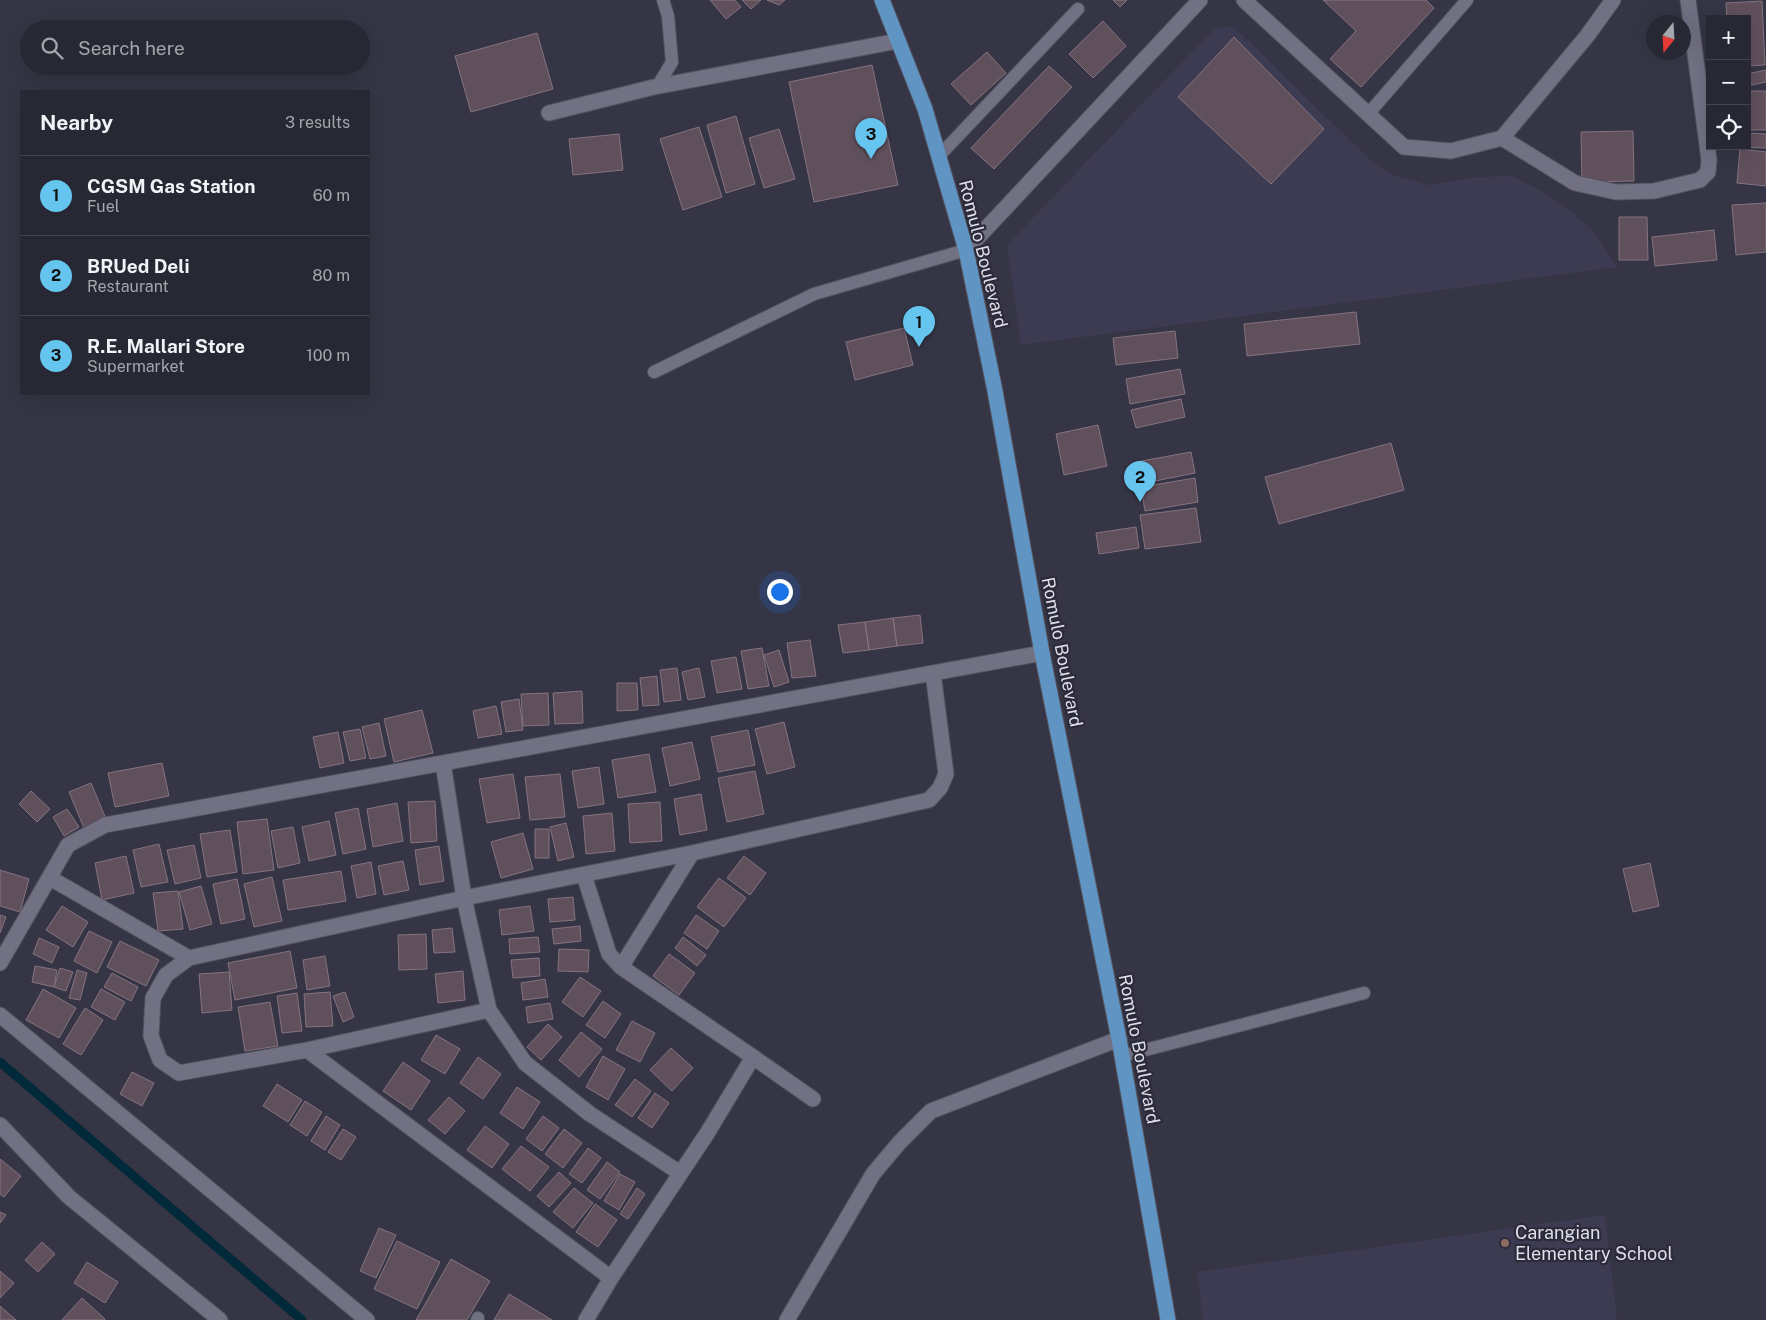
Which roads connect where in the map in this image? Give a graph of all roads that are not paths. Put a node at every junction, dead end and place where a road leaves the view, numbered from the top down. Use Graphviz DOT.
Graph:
graph roads {
  1 [pos="663,0"];
  2 [pos="882,0"];
  3 [pos="1200,0"];
  4 [pos="1244,0"];
  5 [pos="1467,0"];
  6 [pos="1612,0"];
  7 [pos="1688,0"];
  8 [pos="1078,9"];
  9 [pos="898,41"];
  10 [pos="657,87"];
  11 [pos="550,113"];
  12 [pos="1369,113"];
  13 [pos="1502,138"];
  14 [pos="939,156"];
  15 [pos="966,250"];
  16 [pos="654,372"];
  17 [pos="1042,653"];
  18 [pos="932,673"];
  19 [pos="443,763"];
  20 [pos="692,853"];
  21 [pos="584,875"];
  22 [pos="50,878"];
  23 [pos="464,898"];
  24 [pos="189,958"];
  25 [pos="0,963"];
  26 [pos="621,967"];
  27 [pos="1364,992"];
  28 [pos="489,1010"];
  29 [pos="0,1015"];
  30 [pos="1119,1039"];
  31 [pos="308,1050"];
  32 [pos="1122,1056"];
  33 [pos="753,1057"];
  34 [pos="813,1099"];
  35 [pos="0,1125"];
  36 [pos="680,1172"];
  37 [pos="611,1278"];
  38 [pos="220,1320"];
  39 [pos="367,1320"];
  40 [pos="586,1320"];
  41 [pos="787,1320"];
  42 [pos="1168,1320"];
  1 -- 10 [label="lane"];
  2 -- 9 [label="highway, Romulo Boulevard"];
  3 -- 15 [label="street"];
  4 -- 12 [label="street"];
  5 -- 12 [label="lane"];
  6 -- 13 [label="street"];
  7 -- 13 [label="street"];
  8 -- 14 [label="lane"];
  9 -- 10 [label="street"];
  9 -- 14 [label="highway, Romulo Boulevard"];
  10 -- 11 [label="street"];
  12 -- 13 [label="street"];
  14 -- 15 [label="highway, Romulo Boulevard"];
  15 -- 16 [label="lane"];
  15 -- 17 [label="highway, Romulo Boulevard"];
  17 -- 18 [label="street"];
  17 -- 30 [label="highway, Romulo Boulevard"];
  18 -- 19 [label="street"];
  18 -- 20 [label="street"];
  19 -- 22 [label="street"];
  19 -- 23 [label="street"];
  20 -- 21 [label="street"];
  20 -- 26 [label="street"];
  21 -- 23 [label="street"];
  21 -- 26 [label="street"];
  22 -- 24 [label="street"];
  22 -- 25 [label="street"];
  23 -- 24 [label="street"];
  23 -- 28 [label="street"];
  24 -- 31 [label="street"];
  26 -- 33 [label="street"];
  27 -- 32 [label="lane"];
  28 -- 31 [label="street"];
  28 -- 36 [label="street"];
  29 -- 39 [label="street"];
  30 -- 32 [label="highway, Romulo Boulevard"];
  30 -- 41 [label="street"];
  31 -- 37 [label="street"];
  32 -- 42 [label="highway, Romulo Boulevard"];
  33 -- 34 [label="street"];
  33 -- 36 [label="street"];
  35 -- 38 [label="street"];
  36 -- 37 [label="street"];
  37 -- 40 [label="street"];
}
